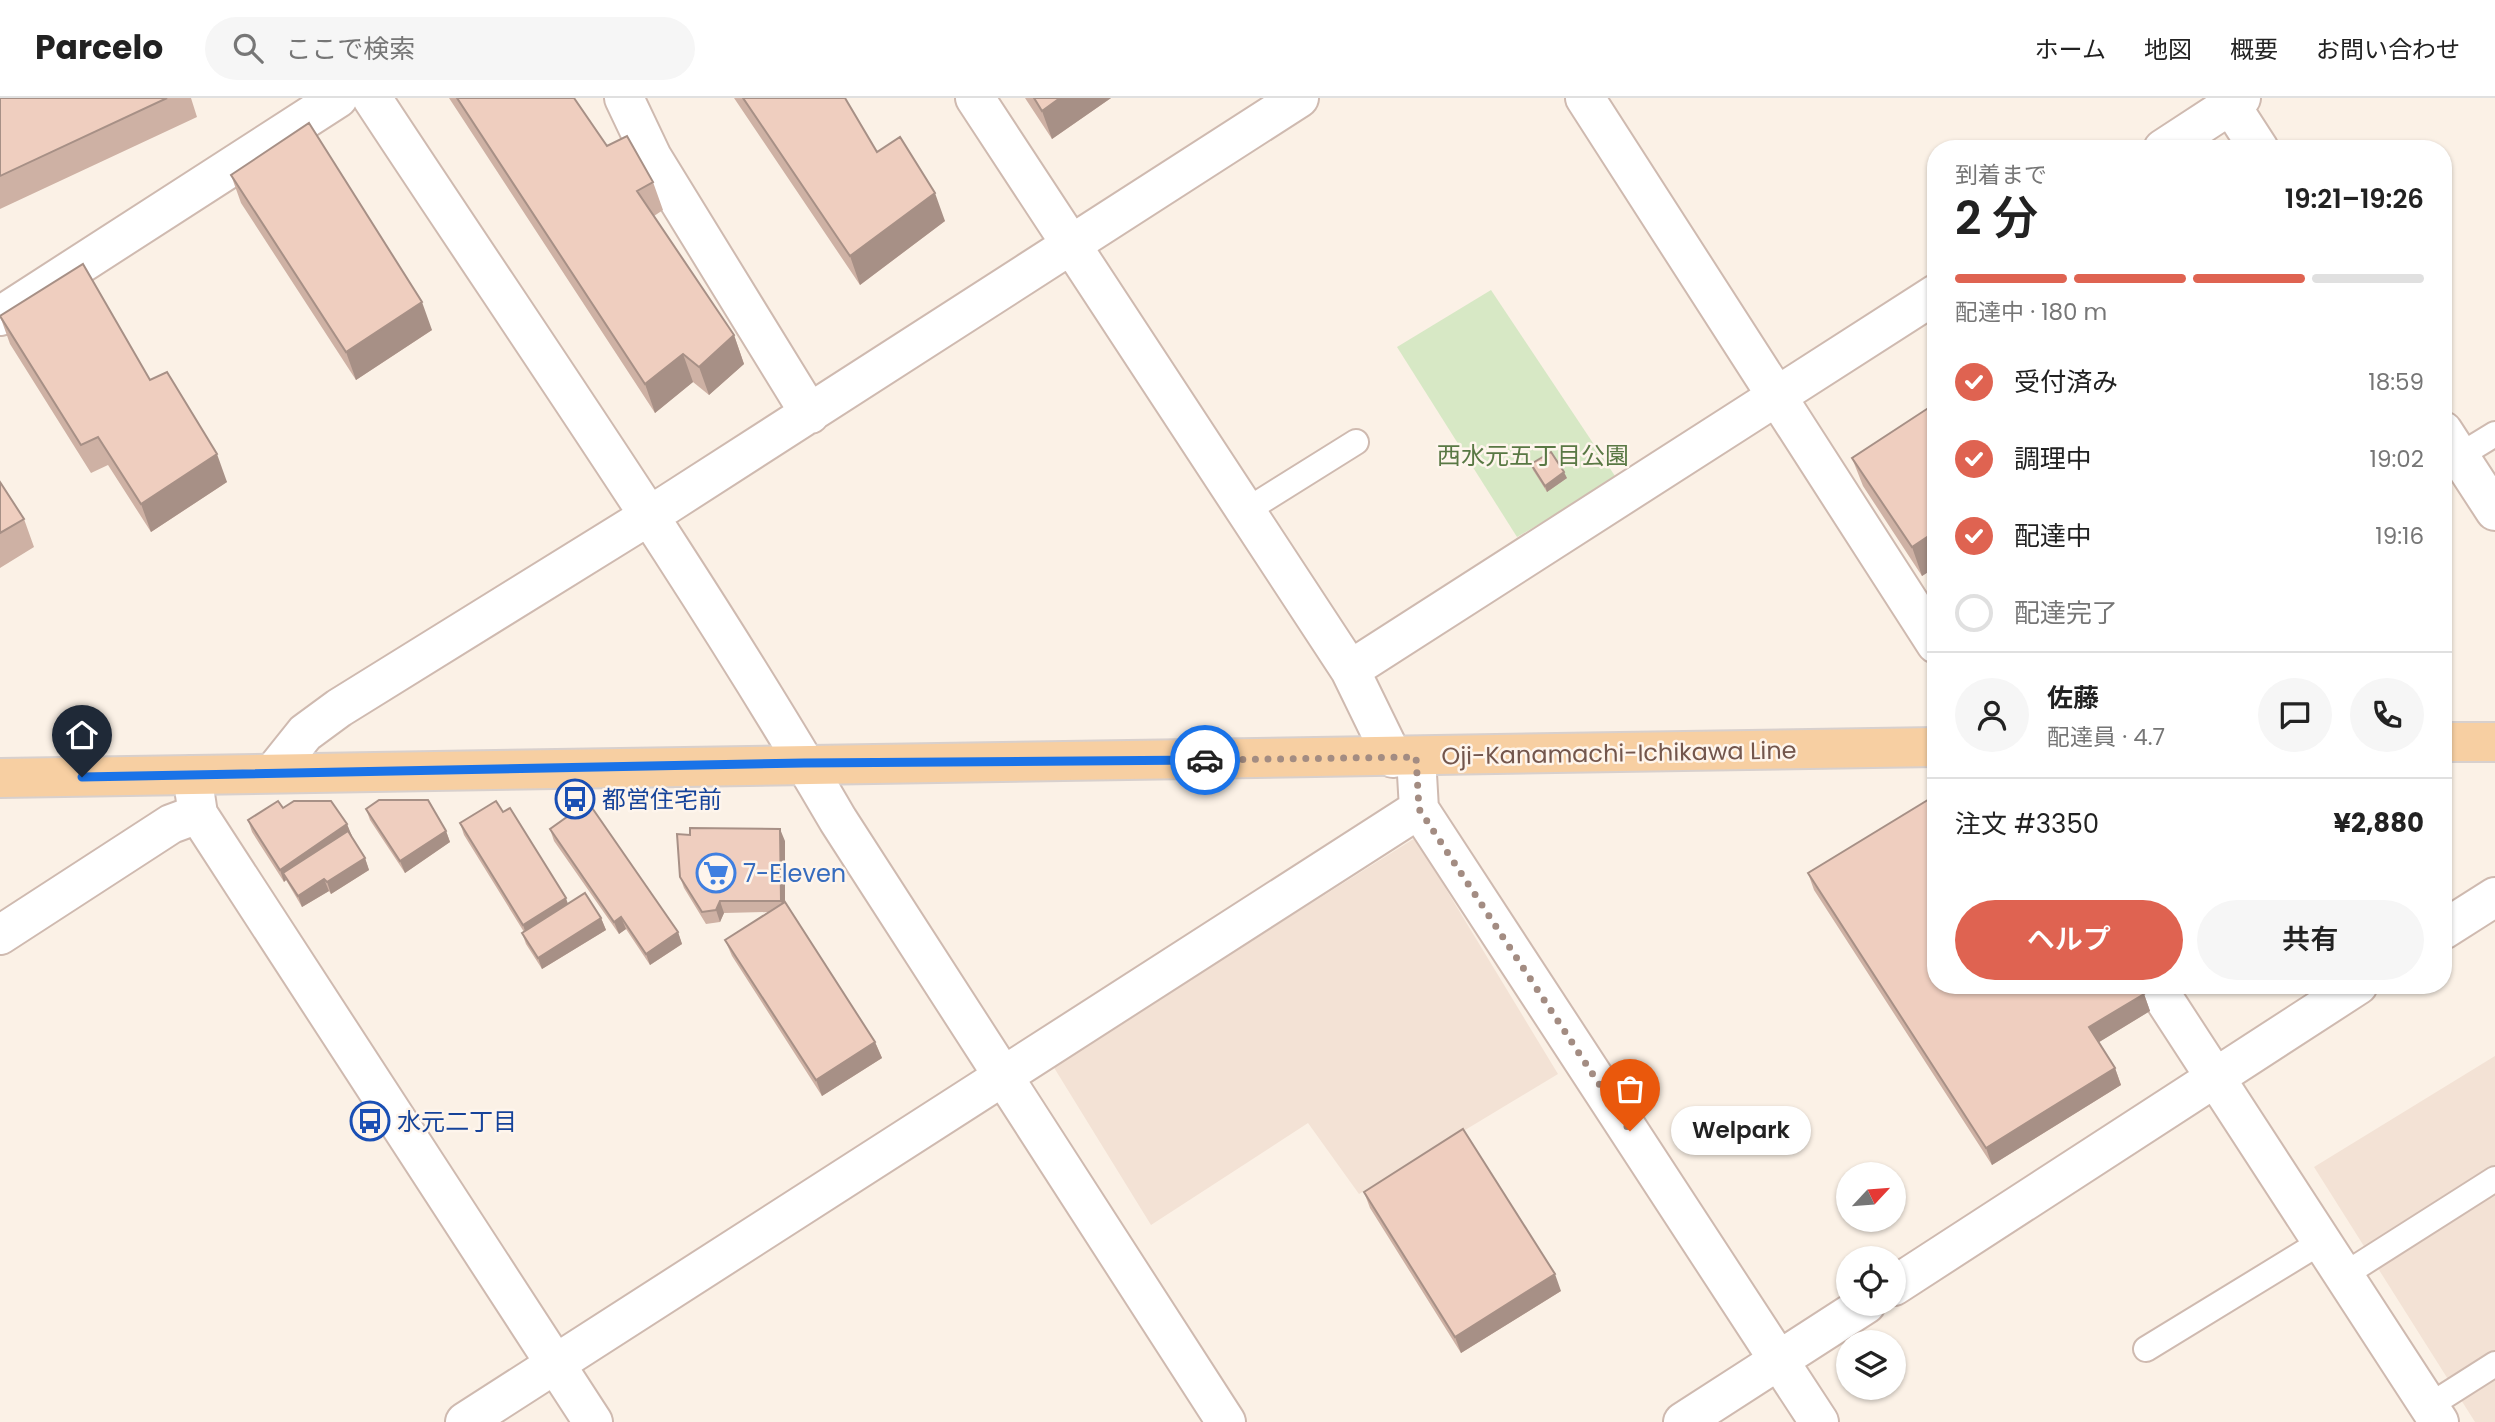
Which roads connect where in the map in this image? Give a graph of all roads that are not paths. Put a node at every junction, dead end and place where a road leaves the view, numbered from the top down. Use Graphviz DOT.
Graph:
graph roads {
  1 [pos="338,98"];
  2 [pos="372,98"];
  3 [pos="624,98"];
  4 [pos="975,98"];
  5 [pos="1585,98"];
  6 [pos="2233,100"];
  7 [pos="1275,104"];
  8 [pos="2176,140"];
  9 [pos="2254,140"];
  10 [pos="1072,246"];
  11 [pos="1927,300"];
  12 [pos="0,316"];
  13 [pos="1777,395"];
  14 [pos="810,414"];
  15 [pos="2495,433"];
  16 [pos="1356,442"];
  17 [pos="2452,443"];
  18 [pos="2452,445"];
  19 [pos="2495,511"];
  20 [pos="1244,512"];
  21 [pos="648,516"];
  22 [pos="1927,630"];
  23 [pos="1350,670"];
  24 [pos="2452,742"];
  25 [pos="2495,742"];
  26 [pos="1927,747"];
  27 [pos="1405,758"];
  28 [pos="804,763"];
  29 [pos="273,773"];
  30 [pos="192,775"];
  31 [pos="0,778"];
  32 [pos="1419,809"];
  33 [pos="198,814"];
  34 [pos="2495,897"];
  35 [pos="2452,924"];
  36 [pos="0,935"];
  37 [pos="2161,994"];
  38 [pos="2344,994"];
  39 [pos="1004,1077"];
  40 [pos="2215,1078"];
  41 [pos="2495,1179"];
  42 [pos="2321,1242"];
  43 [pos="2344,1275"];
  44 [pos="1906,1278"];
  45 [pos="1847,1316"];
  46 [pos="2146,1349"];
  47 [pos="1779,1360"];
  48 [pos="556,1364"];
  49 [pos="2495,1364"];
  50 [pos="2434,1414"];
  51 [pos="465,1422"];
  52 [pos="593,1422"];
  53 [pos="1226,1422"];
  54 [pos="1683,1422"];
  55 [pos="1819,1422"];
  1 -- 12 [label="street"];
  2 -- 21 [label="street"];
  3 -- 14 [label="street"];
  4 -- 10 [label="street"];
  5 -- 13 [label="street"];
  6 -- 8 [label="street"];
  6 -- 9 [label="street"];
  7 -- 10 [label="street"];
  10 -- 14 [label="street"];
  10 -- 20 [label="street"];
  11 -- 13 [label="street"];
  13 -- 22 [label="street"];
  13 -- 23 [label="street"];
  14 -- 21 [label="street"];
  15 -- 17 [label="lane"];
  16 -- 20 [label="lane"];
  18 -- 19 [label="street"];
  20 -- 23 [label="street"];
  21 -- 28 [label="street"];
  21 -- 29 [label="street"];
  23 -- 27 [label="street"];
  24 -- 25 [label="main road"];
  26 -- 27 [label="main road, Oji-Kanamachi-Ichikawa Line"];
  27 -- 28 [label="main road, Oji-Kanamachi-Ichikawa Line"];
  27 -- 32 [label="street"];
  28 -- 29 [label="main road, Oji-Kanamachi-Ichikawa Line"];
  28 -- 39 [label="street"];
  29 -- 30 [label="main road, Oji-Kanamachi-Ichikawa Line"];
  30 -- 31 [label="main road, Oji-Kanamachi-Ichikawa Line"];
  30 -- 33 [label="street"];
  32 -- 39 [label="street"];
  32 -- 47 [label="street"];
  33 -- 36 [label="street"];
  33 -- 48 [label="street"];
  34 -- 35 [label="street"];
  37 -- 40 [label="street"];
  38 -- 40 [label="street"];
  39 -- 48 [label="street"];
  39 -- 53 [label="street"];
  40 -- 42 [label="street"];
  40 -- 44 [label="street"];
  41 -- 43 [label="lane"];
  42 -- 43 [label="street"];
  42 -- 46 [label="lane"];
  43 -- 50 [label="street"];
  45 -- 47 [label="street"];
  47 -- 54 [label="street"];
  47 -- 55 [label="street"];
  48 -- 51 [label="street"];
  48 -- 52 [label="street"];
  49 -- 50 [label="lane"];
}
